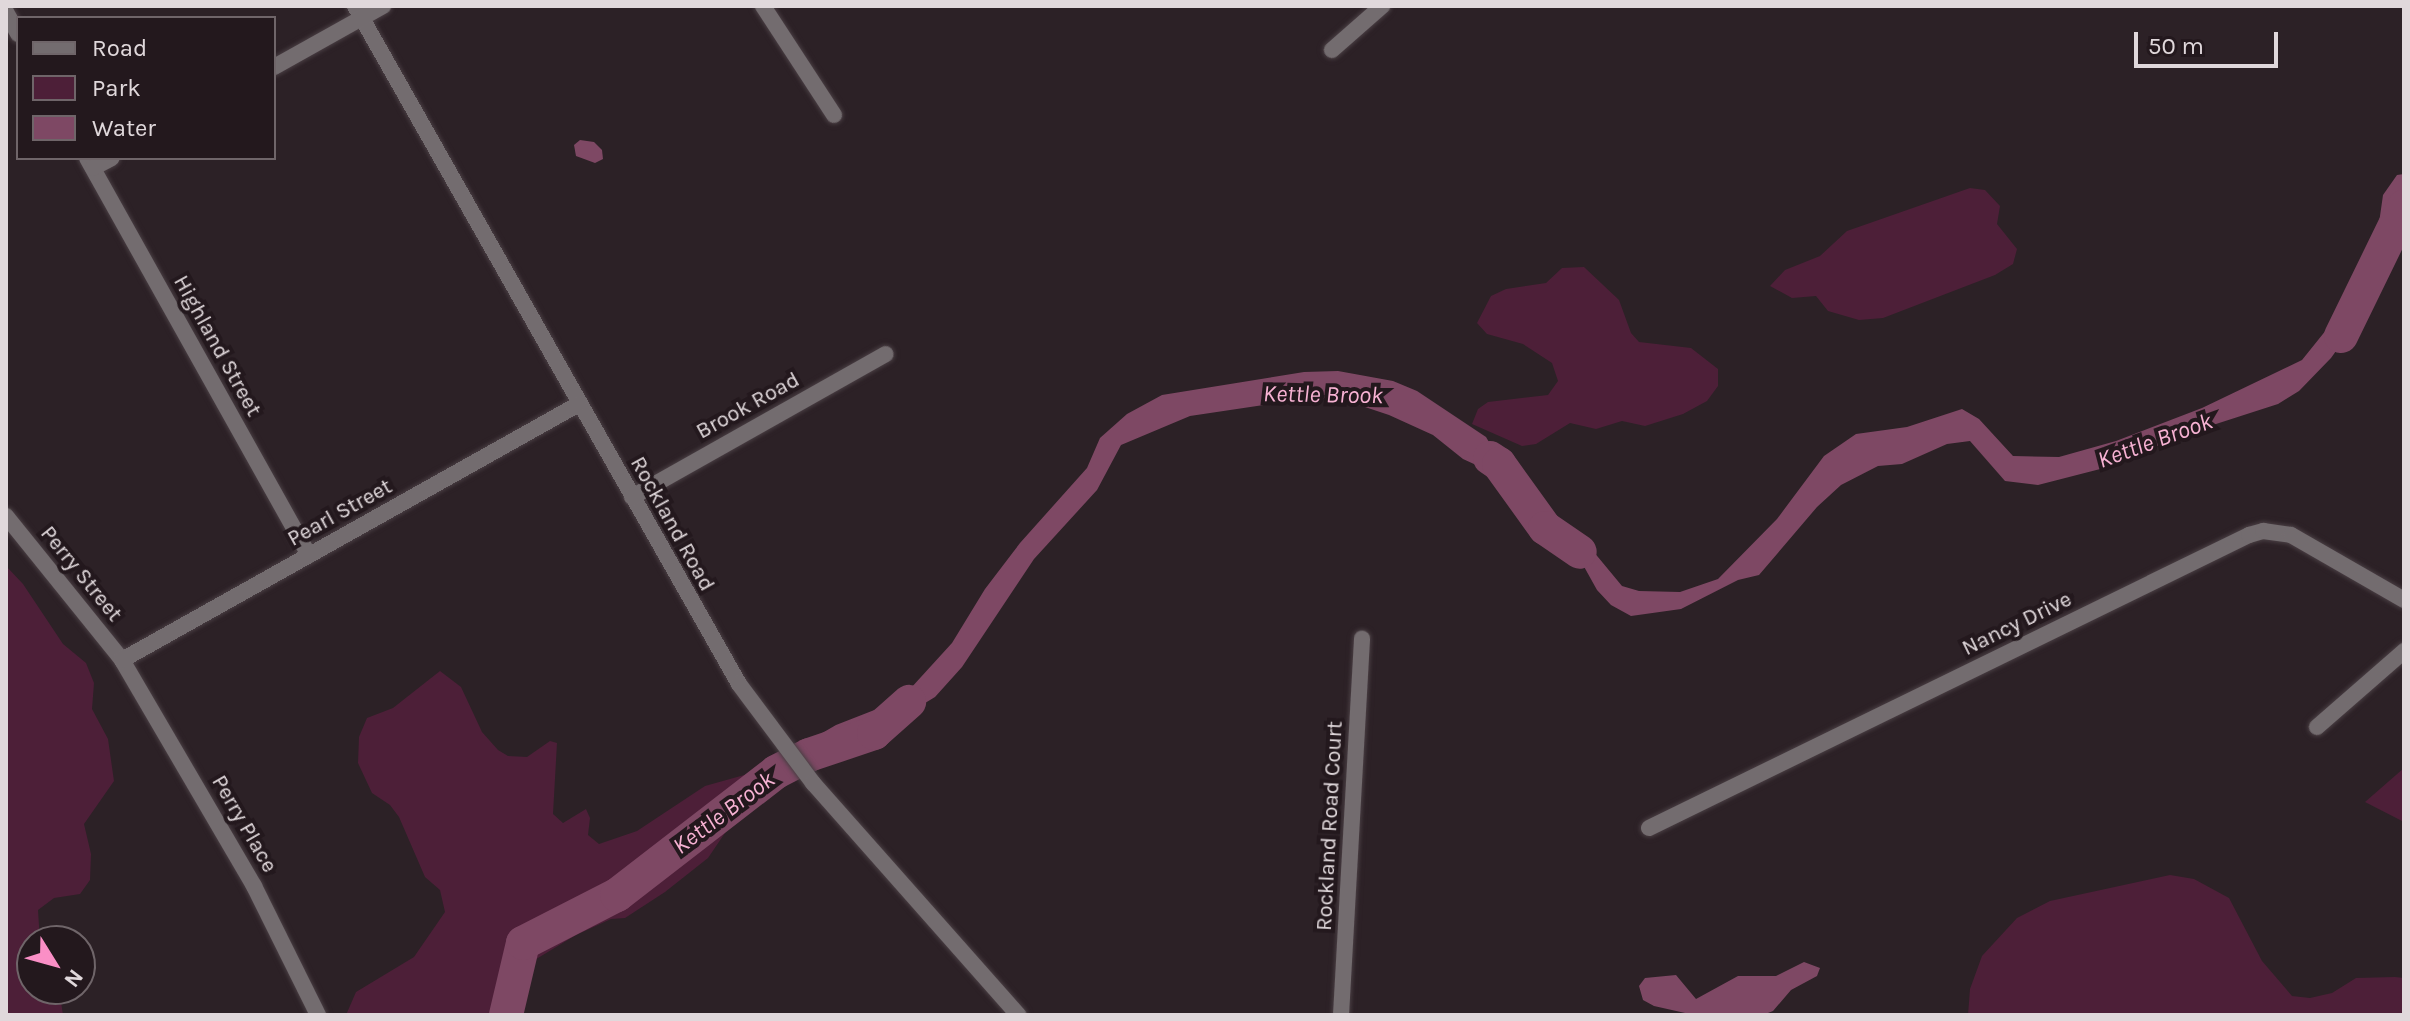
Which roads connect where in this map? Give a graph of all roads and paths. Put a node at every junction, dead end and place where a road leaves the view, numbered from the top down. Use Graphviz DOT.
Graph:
graph roads {
  1 [pos="383,6"];
  2 [pos="763,6"];
  3 [pos="1382,6"];
  4 [pos="6,12"];
  5 [pos="359,12"];
  6 [pos="16,30"];
  7 [pos="1332,50"];
  8 [pos="276,66"];
  9 [pos="834,115"];
  10 [pos="90,163"];
  11 [pos="886,354"];
  12 [pos="579,404"];
  13 [pos="632,497"];
  14 [pos="6,516"];
  15 [pos="309,555"];
  16 [pos="2404,600"];
  17 [pos="1362,639"];
  18 [pos="2404,651"];
  19 [pos="122,660"];
  20 [pos="2317,727"];
  21 [pos="1649,828"];
  22 [pos="318,1015"];
  23 [pos="1018,1015"];
  24 [pos="1341,1015"];
  1 -- 5 [label="street"];
  2 -- 9 [label="street"];
  3 -- 7 [label="street"];
  4 -- 6 [label="street"];
  5 -- 8 [label="street"];
  5 -- 12 [label="street, Rockland Road"];
  10 -- 15 [label="street, Highland Street"];
  11 -- 13 [label="street, Brook Road"];
  12 -- 13 [label="street, Rockland Road"];
  12 -- 15 [label="street, Pearl Street"];
  13 -- 23 [label="street, Rockland Road"];
  14 -- 19 [label="street, Perry Street"];
  15 -- 19 [label="street, Pearl Street"];
  16 -- 21 [label="street, Nancy Drive"];
  17 -- 24 [label="street, Rockland Road Court"];
  18 -- 20 [label="street"];
  19 -- 22 [label="street, Perry Place"];
}
